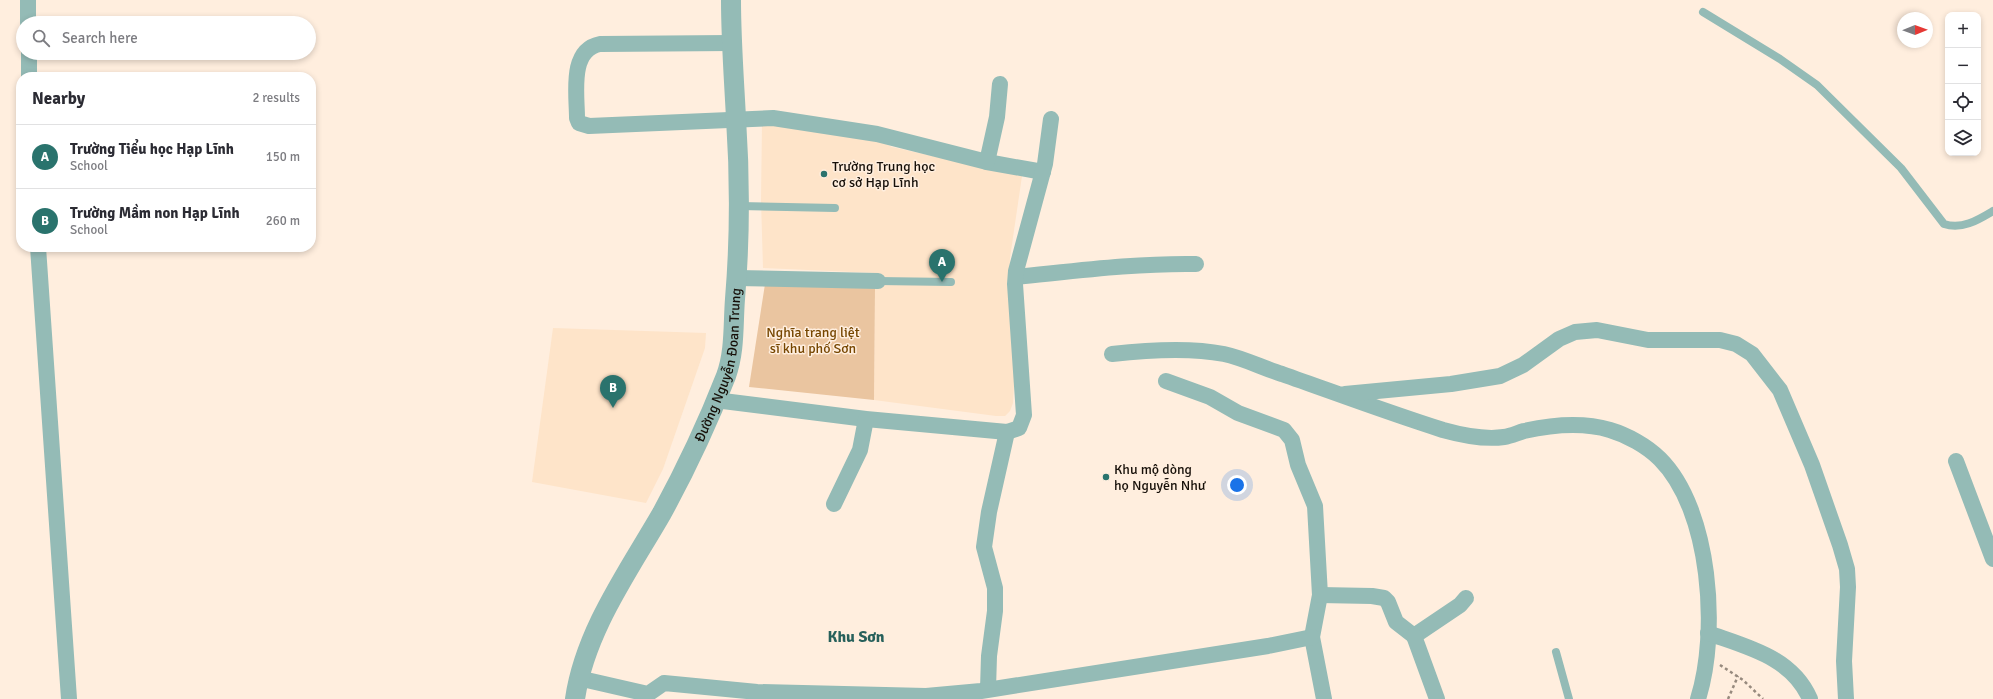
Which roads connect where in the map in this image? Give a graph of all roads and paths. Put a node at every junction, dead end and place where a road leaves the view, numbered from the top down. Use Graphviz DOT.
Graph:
graph roads {
  1 [pos="28,0"];
  2 [pos="731,0"];
  3 [pos="1703,12"];
  4 [pos="28,16"];
  5 [pos="731,43"];
  6 [pos="29,60"];
  7 [pos="30,72"];
  8 [pos="1000,84"];
  9 [pos="1051,119"];
  10 [pos="736,120"];
  11 [pos="987,162"];
  12 [pos="1043,172"];
  13 [pos="738,206"];
  14 [pos="835,208"];
  15 [pos="1993,211"];
  16 [pos="38,252"];
  17 [pos="1196,264"];
  18 [pos="1016,277"];
  19 [pos="737,278"];
  20 [pos="878,280"];
  21 [pos="951,282"];
  22 [pos="1112,354"];
  23 [pos="1166,381"];
  24 [pos="1342,394"];
  25 [pos="715,400"];
  26 [pos="866,419"];
  27 [pos="1007,432"];
  28 [pos="1956,461"];
  29 [pos="834,504"];
  30 [pos="1993,559"];
  31 [pos="1320,595"];
  32 [pos="1466,598"];
  33 [pos="1708,633"];
  34 [pos="1414,636"];
  35 [pos="1312,637"];
  36 [pos="1556,652"];
  37 [pos="1707,660"];
  38 [pos="1738,676"];
  39 [pos="578,678"];
  40 [pos="984,693"];
  41 [pos="69,699"];
  42 [pos="575,699"];
  43 [pos="1324,699"];
  44 [pos="1437,699"];
  45 [pos="1569,699"];
  46 [pos="1698,699"];
  47 [pos="1728,699"];
  48 [pos="1763,699"];
  49 [pos="1810,699"];
  50 [pos="1846,699"];
  1 -- 4 [label="street"];
  2 -- 5 [label="street, Đường Nguyễn Đoan Trung"];
  3 -- 15 [label="lane"];
  5 -- 10 [label="street, Đường Nguyễn Đoan Trung"];
  5 -- 10 [label="street"];
  6 -- 7 [label="street"];
  8 -- 11 [label="street"];
  9 -- 12 [label="street"];
  10 -- 11 [label="street"];
  10 -- 13 [label="street, Đường Nguyễn Đoan Trung"];
  11 -- 12 [label="street"];
  12 -- 18 [label="street"];
  13 -- 14 [label="lane"];
  13 -- 19 [label="street, Đường Nguyễn Đoan Trung"];
  16 -- 41 [label="street"];
  17 -- 18 [label="street"];
  18 -- 27 [label="street"];
  19 -- 20 [label="street"];
  19 -- 25 [label="street, Đường Nguyễn Đoan Trung"];
  20 -- 21 [label="lane"];
  22 -- 24 [label="street"];
  23 -- 31 [label="street"];
  24 -- 33 [label="street"];
  24 -- 50 [label="street"];
  25 -- 26 [label="street"];
  25 -- 39 [label="street, Đường Nguyễn Đoan Trung"];
  26 -- 27 [label="street"];
  26 -- 29 [label="street"];
  27 -- 40 [label="street"];
  28 -- 30 [label="street"];
  31 -- 34 [label="street"];
  31 -- 35 [label="street"];
  32 -- 34 [label="street"];
  33 -- 37 [label="street"];
  33 -- 49 [label="street"];
  34 -- 44 [label="street"];
  35 -- 40 [label="street"];
  35 -- 43 [label="street"];
  36 -- 45 [label="lane"];
  37 -- 38 [label="path"];
  37 -- 46 [label="street"];
  38 -- 47 [label="path"];
  38 -- 48 [label="path"];
  39 -- 40 [label="street"];
  39 -- 42 [label="street, Đường Nguyễn Đoan Trung"];
}
